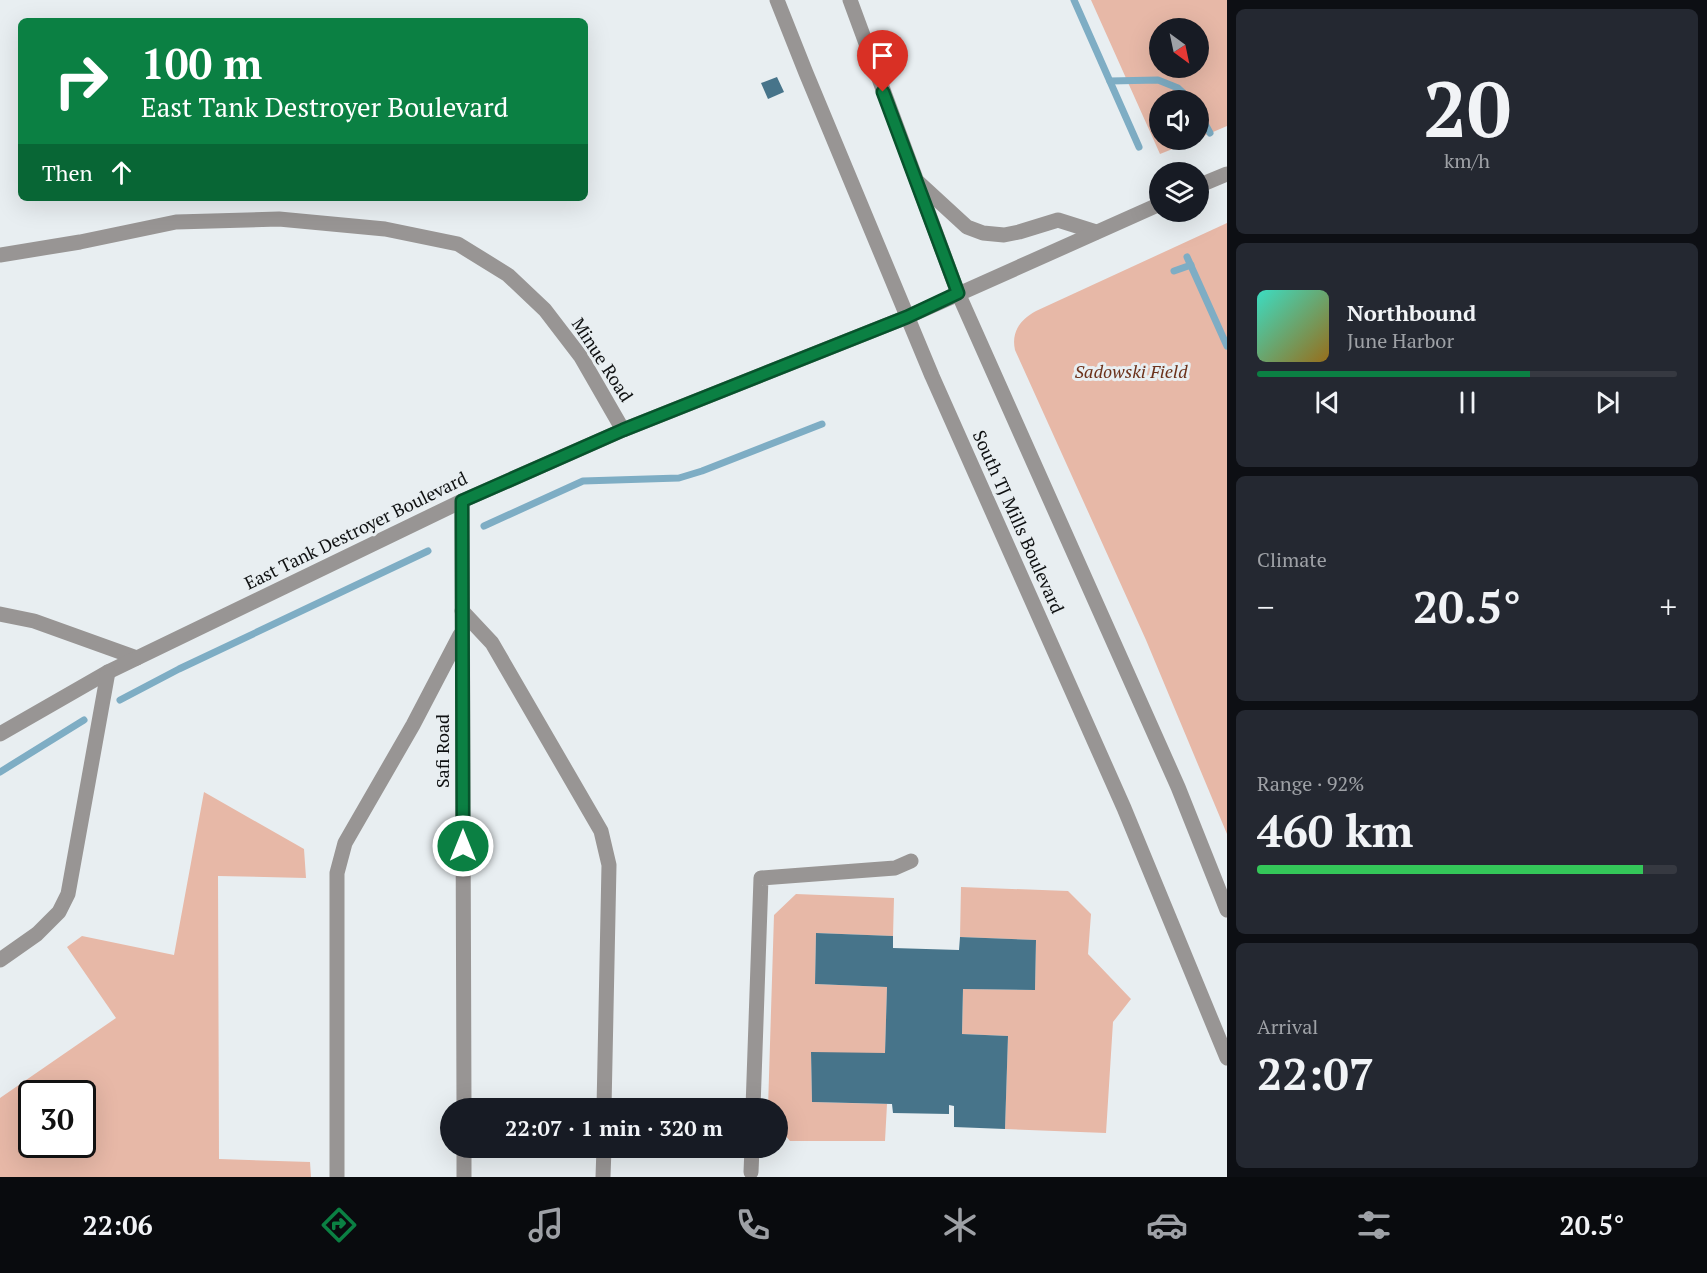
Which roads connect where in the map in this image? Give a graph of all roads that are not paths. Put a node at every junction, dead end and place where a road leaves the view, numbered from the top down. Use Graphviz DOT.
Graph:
graph roads {
  1 [pos="777,0"];
  2 [pos="850,0"];
  3 [pos="1227,174"];
  4 [pos="915,180"];
  5 [pos="1209,181"];
  6 [pos="1149,209"];
  7 [pos="1096,232"];
  8 [pos="0,255"];
  9 [pos="958,293"];
  10 [pos="907,317"];
  11 [pos="623,430"];
  12 [pos="462,501"];
  13 [pos="462,611"];
  14 [pos="0,614"];
  15 [pos="462,633"];
  16 [pos="137,658"];
  17 [pos="108,672"];
  18 [pos="0,734"];
  19 [pos="911,861"];
  20 [pos="1227,910"];
  21 [pos="0,960"];
  22 [pos="1227,1058"];
  23 [pos="464,1098"];
  24 [pos="604,1098"];
  25 [pos="753,1098"];
  26 [pos="464,1158"];
  27 [pos="604,1158"];
  28 [pos="752,1158"];
  29 [pos="751,1172"];
  30 [pos="337,1177"];
  31 [pos="464,1177"];
  32 [pos="603,1177"];
  1 -- 10 [label="street, South TJ Mills Boulevard"];
  2 -- 4 [label="street"];
  3 -- 5 [label="street"];
  4 -- 7 [label="street"];
  4 -- 9 [label="street"];
  6 -- 7 [label="street, East Tank Destroyer Boulevard"];
  7 -- 9 [label="street, East Tank Destroyer Boulevard"];
  8 -- 11 [label="street, Minue Road"];
  9 -- 10 [label="street, East Tank Destroyer Boulevard"];
  9 -- 20 [label="street"];
  10 -- 11 [label="street, East Tank Destroyer Boulevard"];
  10 -- 22 [label="street, South TJ Mills Boulevard"];
  11 -- 12 [label="street, East Tank Destroyer Boulevard"];
  12 -- 13 [label="street, Safi Road"];
  12 -- 16 [label="street, East Tank Destroyer Boulevard"];
  13 -- 15 [label="street, Safi Road"];
  13 -- 24 [label="street"];
  14 -- 16 [label="street"];
  15 -- 23 [label="street, Safi Road"];
  15 -- 30 [label="street"];
  16 -- 17 [label="street, East Tank Destroyer Boulevard"];
  17 -- 18 [label="street, East Tank Destroyer Boulevard"];
  17 -- 21 [label="street"];
  19 -- 25 [label="street"];
  26 -- 31 [label="street"];
  27 -- 32 [label="street"];
  28 -- 29 [label="street"];
}
